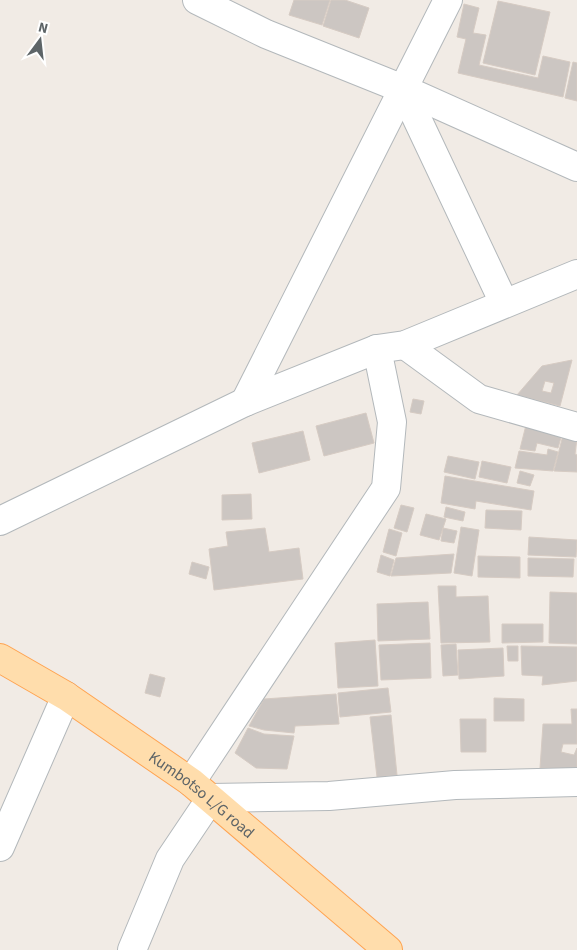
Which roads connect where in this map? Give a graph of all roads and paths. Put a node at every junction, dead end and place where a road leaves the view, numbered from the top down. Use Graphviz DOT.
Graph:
graph roads {
  1 [pos="197,0"];
  2 [pos="448,0"];
  3 [pos="403,89"];
  4 [pos="577,167"];
  5 [pos="577,274"];
  6 [pos="504,303"];
  7 [pos="405,345"];
  8 [pos="377,350"];
  9 [pos="245,402"];
  10 [pos="577,427"];
  11 [pos="0,521"];
  12 [pos="0,658"];
  13 [pos="66,696"];
  14 [pos="577,782"];
  15 [pos="201,790"];
  16 [pos="0,847"];
  17 [pos="132,950"];
  18 [pos="388,950"];
  1 -- 3 [label="street"];
  2 -- 3 [label="street"];
  3 -- 4 [label="street"];
  3 -- 6 [label="street"];
  3 -- 9 [label="street"];
  5 -- 6 [label="street"];
  6 -- 7 [label="street"];
  7 -- 8 [label="street"];
  7 -- 10 [label="street"];
  8 -- 9 [label="street"];
  8 -- 15 [label="street"];
  9 -- 11 [label="street"];
  12 -- 13 [label="main road, Kumbotso L/G road"];
  13 -- 15 [label="main road, Kumbotso L/G road"];
  13 -- 16 [label="street"];
  14 -- 15 [label="street"];
  15 -- 17 [label="street"];
  15 -- 18 [label="main road, Kumbotso L/G road"];
}
